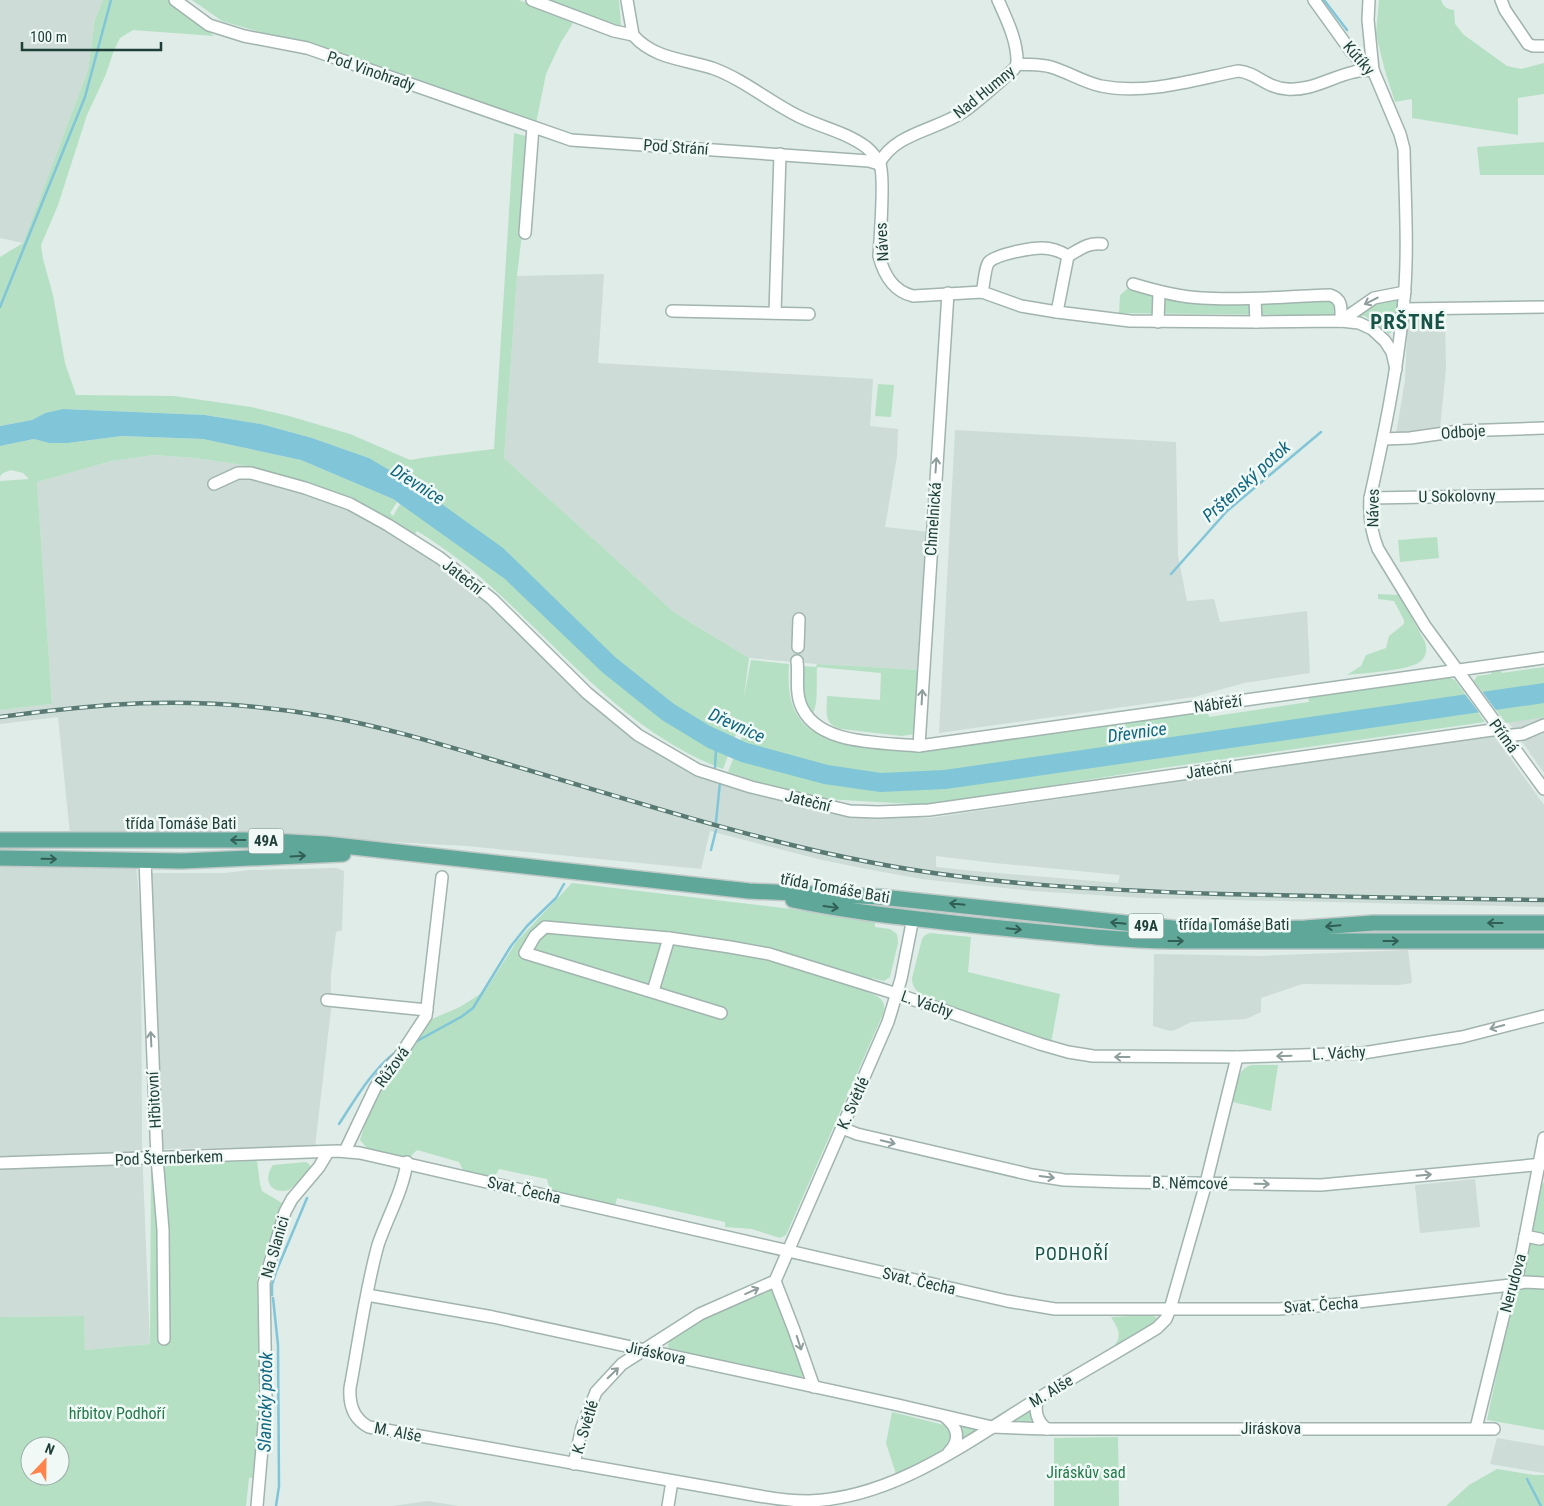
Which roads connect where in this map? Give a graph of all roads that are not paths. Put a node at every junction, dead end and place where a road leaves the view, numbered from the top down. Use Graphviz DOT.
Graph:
graph roads {
  1 [pos="175,0"];
  2 [pos="532,0"];
  3 [pos="628,0"];
  4 [pos="998,0"];
  5 [pos="1314,0"];
  6 [pos="1369,0"];
  7 [pos="1501,0"];
  8 [pos="633,35"];
  9 [pos="1544,46"];
  10 [pos="1017,64"];
  11 [pos="1373,70"];
  12 [pos="533,127"];
  13 [pos="571,140"];
  14 [pos="1404,149"];
  15 [pos="780,154"];
  16 [pos="879,164"];
  17 [pos="525,233"];
  18 [pos="1102,244"];
  19 [pos="1068,256"];
  20 [pos="1134,284"];
  21 [pos="982,292"];
  22 [pos="1159,292"];
  23 [pos="1405,292"];
  24 [pos="948,293"];
  25 [pos="1255,299"];
  26 [pos="1544,307"];
  27 [pos="1404,309"];
  28 [pos="672,311"];
  29 [pos="1057,312"];
  30 [pos="775,314"];
  31 [pos="809,314"];
  32 [pos="1341,321"];
  33 [pos="1158,322"];
  34 [pos="1256,322"];
  35 [pos="1396,369"];
  36 [pos="1544,428"];
  37 [pos="1383,439"];
  38 [pos="214,484"];
  39 [pos="1544,495"];
  40 [pos="1370,498"];
  41 [pos="798,619"];
  42 [pos="798,646"];
  43 [pos="1544,658"];
  44 [pos="797,661"];
  45 [pos="1458,669"];
  46 [pos="1465,682"];
  47 [pos="1544,725"];
  48 [pos="1499,729"];
  49 [pos="919,746"];
  50 [pos="1544,789"];
  51 [pos="0,840"];
  52 [pos="139,840"];
  53 [pos="392,851"];
  54 [pos="0,858"];
  55 [pos="145,860"];
  56 [pos="442,877"];
  57 [pos="748,890"];
  58 [pos="915,900"];
  59 [pos="913,918"];
  60 [pos="1544,923"];
  61 [pos="669,938"];
  62 [pos="1544,941"];
  63 [pos="653,991"];
  64 [pos="897,994"];
  65 [pos="328,1000"];
  66 [pos="428,1010"];
  67 [pos="721,1013"];
  68 [pos="1544,1016"];
  69 [pos="1237,1057"];
  70 [pos="842,1128"];
  71 [pos="1544,1138"];
  72 [pos="337,1151"];
  73 [pos="157,1158"];
  74 [pos="407,1162"];
  75 [pos="0,1163"];
  76 [pos="1542,1164"];
  77 [pos="1206,1183"];
  78 [pos="1539,1197"];
  79 [pos="1525,1236"];
  80 [pos="1540,1239"];
  81 [pos="788,1251"];
  82 [pos="775,1281"];
  83 [pos="1544,1284"];
  84 [pos="1511,1285"];
  85 [pos="367,1295"];
  86 [pos="1170,1309"];
  87 [pos="164,1340"];
  88 [pos="643,1350"];
  89 [pos="814,1387"];
  90 [pos="1038,1398"];
  91 [pos="944,1416"];
  92 [pos="992,1427"];
  93 [pos="1476,1428"];
  94 [pos="1048,1429"];
  95 [pos="1494,1429"];
  96 [pos="948,1453"];
  97 [pos="574,1464"];
  98 [pos="672,1481"];
  99 [pos="257,1506"];
  100 [pos="668,1506"];
  1 -- 12 [label="street, Pod Vinohrady"];
  2 -- 8 [label="street"];
  3 -- 8 [label="street"];
  4 -- 10 [label="street"];
  5 -- 11 [label="street, Kútíky"];
  6 -- 11 [label="street"];
  7 -- 9 [label="street"];
  8 -- 16 [label="street"];
  10 -- 11 [label="street, Nad Humny"];
  10 -- 16 [label="street, Nad Humny"];
  11 -- 14 [label="street, Kútíky"];
  12 -- 13 [label="street, Pod Vinohrady"];
  12 -- 17 [label="street"];
  13 -- 15 [label="street, Pod Strání"];
  14 -- 23 [label="street, Náves"];
  15 -- 16 [label="street, Pod Strání"];
  15 -- 30 [label="street"];
  16 -- 24 [label="street, Náves"];
  18 -- 19 [label="street"];
  19 -- 21 [label="street"];
  19 -- 29 [label="street"];
  20 -- 22 [label="street"];
  21 -- 24 [label="street, Náves"];
  21 -- 29 [label="street, Náves"];
  22 -- 25 [label="street"];
  22 -- 33 [label="street"];
  23 -- 27 [label="street, Náves"];
  23 -- 32 [label="street, one-way"];
  49 -- 24 [label="street, Chmelnická, one-way"];
  25 -- 32 [label="street"];
  25 -- 34 [label="street"];
  26 -- 27 [label="street"];
  27 -- 35 [label="street, Náves"];
  28 -- 30 [label="street"];
  29 -- 33 [label="street, Náves"];
  30 -- 31 [label="street"];
  32 -- 34 [label="street, Náves"];
  32 -- 35 [label="street, Náves"];
  33 -- 34 [label="street, Náves"];
  35 -- 37 [label="street, Náves"];
  36 -- 37 [label="street, Odboje"];
  37 -- 40 [label="street, Náves"];
  38 -- 48 [label="street, Jateční"];
  39 -- 40 [label="street, U Sokolovny"];
  40 -- 45 [label="street, Náves"];
  41 -- 42 [label="street"];
  43 -- 45 [label="street, Nábřeží"];
  44 -- 49 [label="street, Nábřeží"];
  45 -- 46 [label="street, Náves"];
  45 -- 49 [label="street, Nábřeží"];
  46 -- 48 [label="street, Přímá"];
  47 -- 48 [label="street, Jateční"];
  48 -- 50 [label="street, Přímá"];
  51 -- 52 [label="main road, třída Tomáše Bati / 49A"];
  53 -- 52 [label="main road, třída Tomáše Bati / 49A, one-way"];
  52 -- 55 [label="main road"];
  55 -- 53 [label="main road, třída Tomáše Bati / 49A, one-way"];
  53 -- 57 [label="main road, třída Tomáše Bati / 49A"];
  54 -- 55 [label="main road, třída Tomáše Bati / 49A, one-way"];
  73 -- 55 [label="street, Hřbitovní, one-way"];
  56 -- 66 [label="street, Růžová"];
  57 -- 58 [label="main road, třída Tomáše Bati / 49A"];
  57 -- 59 [label="main road, třída Tomáše Bati / 49A, one-way"];
  58 -- 59 [label="main road"];
  60 -- 58 [label="main road, třída Tomáše Bati / 49A, one-way"];
  59 -- 62 [label="main road, třída Tomáše Bati / 49A, one-way"];
  59 -- 64 [label="street, K. Světlé"];
  61 -- 63 [label="street"];
  61 -- 63 [label="street, L. Váchy"];
  61 -- 64 [label="street, L. Váchy"];
  63 -- 67 [label="street, L. Váchy"];
  69 -- 64 [label="street, L. Váchy, one-way"];
  64 -- 70 [label="street, K. Světlé"];
  65 -- 66 [label="street"];
  66 -- 72 [label="street, Růžová"];
  68 -- 69 [label="street, L. Váchy, one-way"];
  69 -- 77 [label="street, M. Alše"];
  70 -- 77 [label="street, B. Němcové, one-way"];
  70 -- 81 [label="street, K. Světlé"];
  71 -- 76 [label="street, Nerudova"];
  72 -- 73 [label="street, Pod Šternberkem"];
  72 -- 74 [label="street, Svat. Čecha"];
  72 -- 99 [label="street, Na Slanici"];
  73 -- 75 [label="street, Pod Šternberkem"];
  73 -- 87 [label="street, Hřbitovní"];
  74 -- 81 [label="street, Svat. Čecha"];
  74 -- 85 [label="street, M. Alše"];
  77 -- 76 [label="street, B. Němcové, one-way"];
  76 -- 78 [label="street, Nerudova"];
  77 -- 86 [label="street, M. Alše"];
  78 -- 79 [label="street, Nerudova"];
  79 -- 80 [label="street"];
  79 -- 84 [label="street, Nerudova"];
  81 -- 82 [label="street, K. Světlé"];
  81 -- 86 [label="street, Svat. Čecha"];
  88 -- 82 [label="street, K. Světlé, one-way"];
  82 -- 89 [label="street, one-way"];
  83 -- 84 [label="street, Svat. Čecha"];
  84 -- 86 [label="street, Svat. Čecha"];
  84 -- 93 [label="street, Nerudova"];
  85 -- 88 [label="street, Jiráskova"];
  85 -- 97 [label="street, M. Alše"];
  86 -- 90 [label="street, M. Alše"];
  88 -- 89 [label="street, Jiráskova"];
  97 -- 88 [label="street, K. Světlé, one-way"];
  89 -- 91 [label="street, Jiráskova"];
  90 -- 92 [label="street, M. Alše"];
  90 -- 94 [label="street"];
  91 -- 92 [label="street, Jiráskova"];
  91 -- 96 [label="street"];
  92 -- 94 [label="street, Jiráskova"];
  92 -- 96 [label="street, M. Alše"];
  93 -- 94 [label="street, Jiráskova"];
  93 -- 95 [label="street, Jiráskova"];
  96 -- 98 [label="street, M. Alše"];
  97 -- 98 [label="street, M. Alše"];
  98 -- 100 [label="street"];
}
